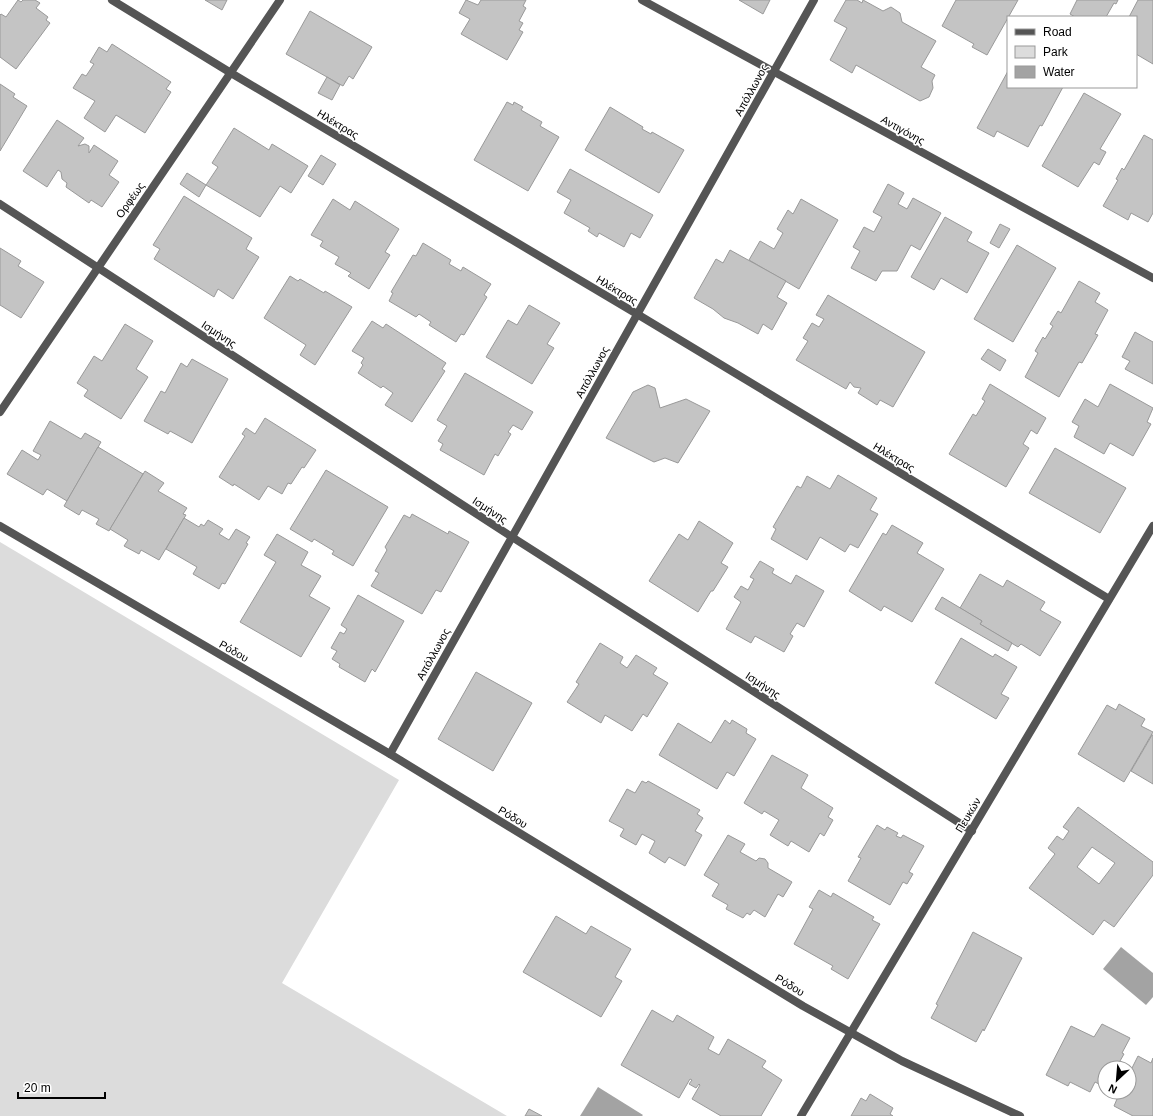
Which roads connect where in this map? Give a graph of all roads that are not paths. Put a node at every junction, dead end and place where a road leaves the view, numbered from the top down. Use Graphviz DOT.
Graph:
graph roads {
  1 [pos="112,0"];
  2 [pos="280,0"];
  3 [pos="642,0"];
  4 [pos="814,0"];
  5 [pos="774,72"];
  6 [pos="231,73"];
  7 [pos="0,204"];
  8 [pos="97,268"];
  9 [pos="1153,278"];
  10 [pos="637,314"];
  11 [pos="0,412"];
  12 [pos="0,526"];
  13 [pos="1153,526"];
  14 [pos="512,537"];
  15 [pos="1110,599"];
  16 [pos="390,754"];
  17 [pos="972,831"];
  18 [pos="851,1033"];
  19 [pos="801,1116"];
  20 [pos="1020,1116"];
  1 -- 6 [label="street, Ηλέκτρας"];
  2 -- 6 [label="street, Ορφέως"];
  3 -- 5 [label="street, Αντιγόνης"];
  4 -- 5 [label="street, Απόλλωνος"];
  5 -- 9 [label="street, Αντιγόνης"];
  5 -- 10 [label="street, Απόλλωνος"];
  6 -- 8 [label="street, Ορφέως"];
  6 -- 10 [label="street, Ηλέκτρας"];
  7 -- 8 [label="street, Ισμήνης"];
  8 -- 11 [label="street, Ορφέως"];
  8 -- 14 [label="street, Ισμήνης"];
  10 -- 14 [label="street, Απόλλωνος"];
  10 -- 15 [label="street, Ηλέκτρας"];
  12 -- 16 [label="street, Ρόδου"];
  13 -- 15 [label="street, Πευκών"];
  14 -- 16 [label="street, Απόλλωνος"];
  14 -- 17 [label="street, Ισμήνης"];
  15 -- 17 [label="street, Πευκών"];
  16 -- 18 [label="street, Ρόδου"];
  17 -- 18 [label="street, Πευκών"];
  18 -- 19 [label="street, Πευκών"];
  18 -- 20 [label="street, Ρόδου"];
}
